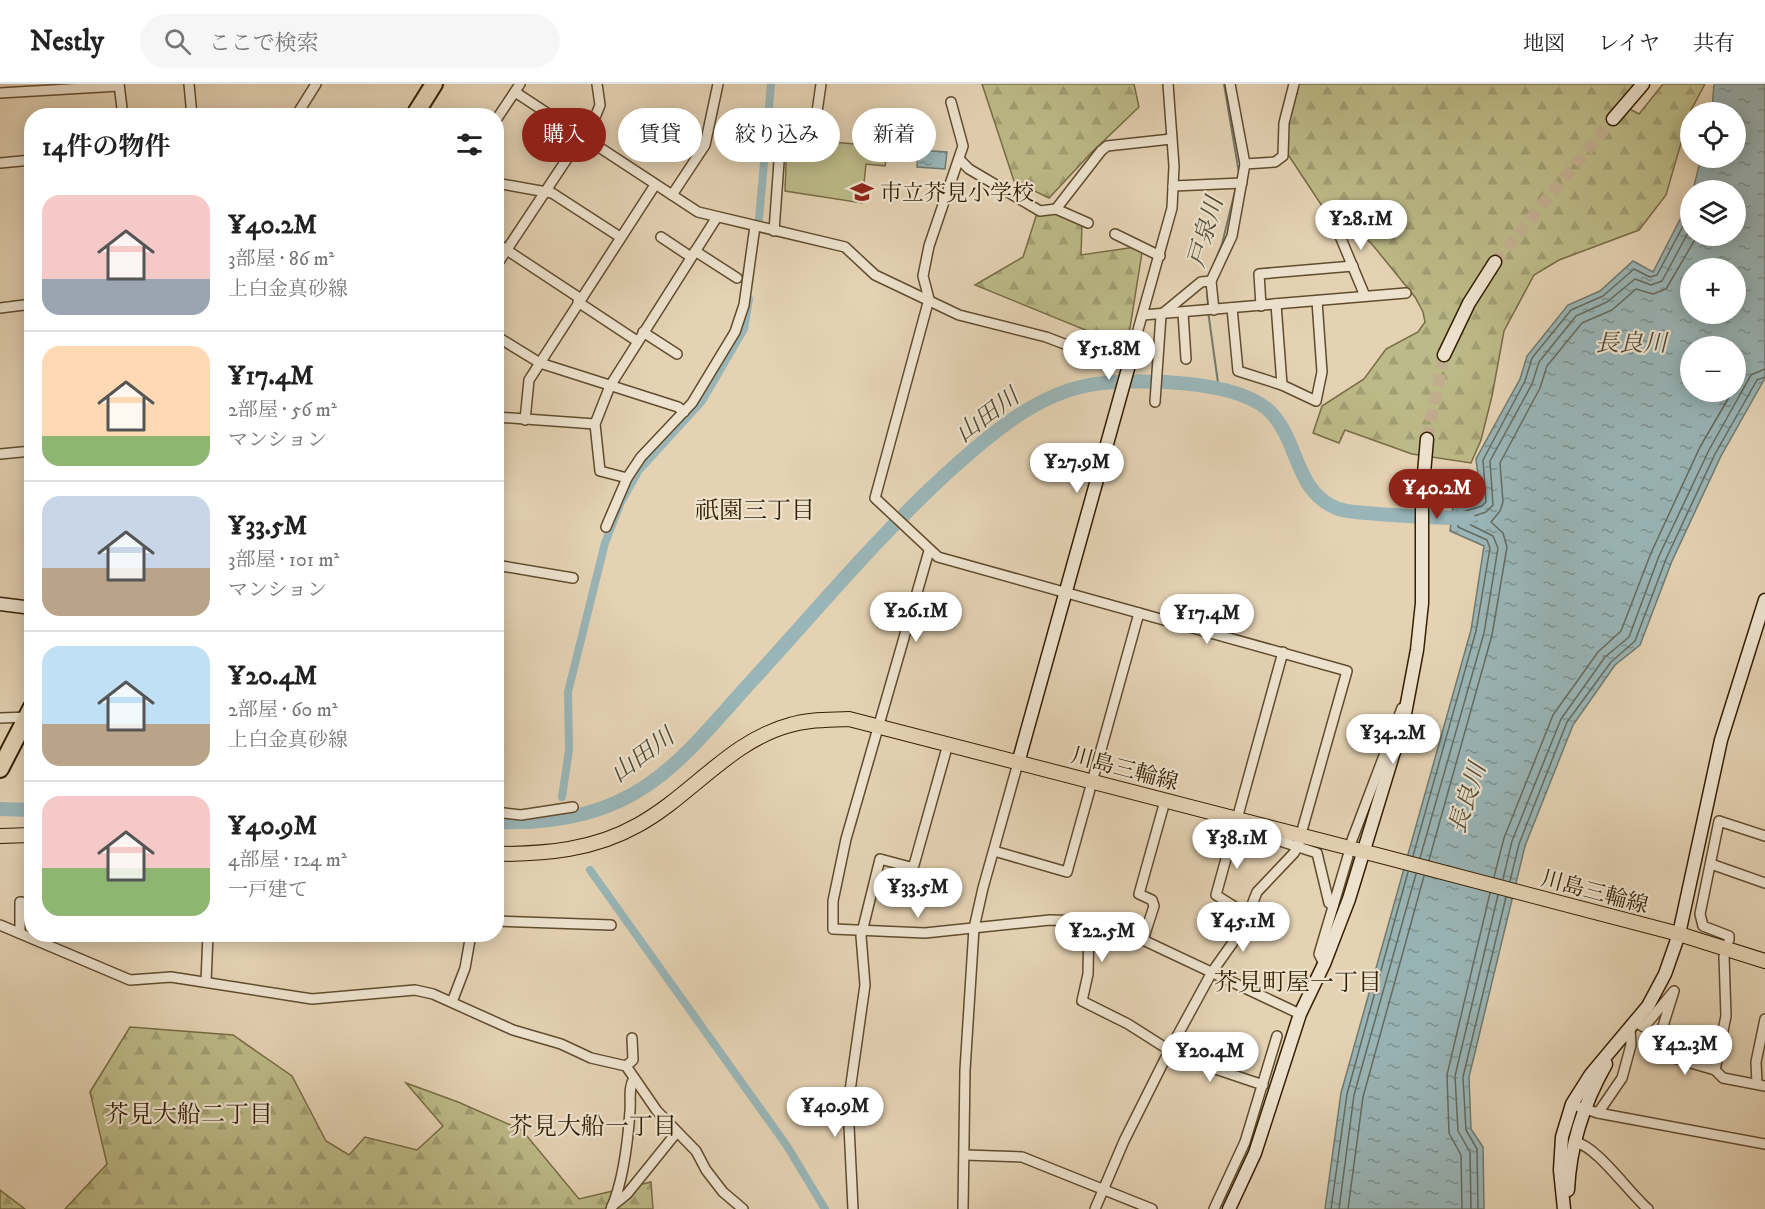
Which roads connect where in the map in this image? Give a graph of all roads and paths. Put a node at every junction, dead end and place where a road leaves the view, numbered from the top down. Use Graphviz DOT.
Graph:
graph roads {
  1 [pos="189,84"];
  2 [pos="316,84"];
  3 [pos="434,84"];
  4 [pos="597,84"];
  5 [pos="718,84"];
  6 [pos="821,84"];
  7 [pos="1168,84"];
  8 [pos="1230,84"];
  9 [pos="1294,84"];
  10 [pos="1642,84"];
  11 [pos="119,85"];
  12 [pos="517,88"];
  13 [pos="0,93"];
  14 [pos="951,102"];
  15 [pos="122,108"];
  16 [pos="191,108"];
  17 [pos="301,108"];
  18 [pos="419,108"];
  19 [pos="504,108"];
  20 [pos="544,108"];
  21 [pos="598,108"];
  22 [pos="1613,118"];
  23 [pos="1171,139"];
  24 [pos="606,152"];
  25 [pos="959,159"];
  26 [pos="24,161"];
  27 [pos="564,162"];
  28 [pos="0,163"];
  29 [pos="1245,164"];
  30 [pos="1242,183"];
  31 [pos="504,184"];
  32 [pos="655,184"];
  33 [pos="1173,186"];
  34 [pos="545,191"];
  35 [pos="672,195"];
  36 [pos="1056,209"];
  37 [pos="717,217"];
  38 [pos="1332,217"];
  39 [pos="1088,223"];
  40 [pos="755,226"];
  41 [pos="774,231"];
  42 [pos="1115,234"];
  43 [pos="620,237"];
  44 [pos="661,237"];
  45 [pos="504,248"];
  46 [pos="507,250"];
  47 [pos="504,254"];
  48 [pos="693,254"];
  49 [pos="1160,256"];
  50 [pos="1496,262"];
  51 [pos="1353,266"];
  52 [pos="737,278"];
  53 [pos="1208,282"];
  54 [pos="1406,293"];
  55 [pos="1365,296"];
  56 [pos="929,299"];
  57 [pos="579,301"];
  58 [pos="1317,301"];
  59 [pos="1276,304"];
  60 [pos="24,305"];
  61 [pos="1261,306"];
  62 [pos="0,308"];
  63 [pos="1232,308"];
  64 [pos="1209,310"];
  65 [pos="1183,313"];
  66 [pos="1143,315"];
  67 [pos="1161,315"];
  68 [pos="643,332"];
  69 [pos="504,341"];
  70 [pos="637,341"];
  71 [pos="1132,351"];
  72 [pos="677,354"];
  73 [pos="1444,355"];
  74 [pos="1186,359"];
  75 [pos="540,363"];
  76 [pos="1129,365"];
  77 [pos="1282,385"];
  78 [pos="610,386"];
  79 [pos="1155,399"];
  80 [pos="684,412"];
  81 [pos="504,418"];
  82 [pos="525,420"];
  83 [pos="595,424"];
  84 [pos="1427,439"];
  85 [pos="24,452"];
  86 [pos="0,454"];
  87 [pos="627,478"];
  88 [pos="606,527"];
  89 [pos="929,551"];
  90 [pos="504,566"];
  91 [pos="573,578"];
  92 [pos="1066,592"];
  93 [pos="1765,600"];
  94 [pos="0,604"];
  95 [pos="24,607"];
  96 [pos="1139,613"];
  97 [pos="1283,652"];
  98 [pos="1412,682"];
  99 [pos="24,715"];
  100 [pos="0,718"];
  101 [pos="24,725"];
  102 [pos="878,725"];
  103 [pos="948,744"];
  104 [pos="1018,763"];
  105 [pos="0,769"];
  106 [pos="1093,782"];
  107 [pos="1166,801"];
  108 [pos="573,807"];
  109 [pos="504,813"];
  110 [pos="1235,823"];
  111 [pos="1303,827"];
  112 [pos="0,836"];
  113 [pos="24,836"];
  114 [pos="1765,836"];
  115 [pos="1352,840"];
  116 [pos="1298,846"];
  117 [pos="994,851"];
  118 [pos="1366,852"];
  119 [pos="504,854"];
  120 [pos="1348,856"];
  121 [pos="1711,864"];
  122 [pos="1765,883"];
  123 [pos="24,902"];
  124 [pos="1333,906"];
  125 [pos="1248,915"];
  126 [pos="504,921"];
  127 [pos="1089,921"];
  128 [pos="0,925"];
  129 [pos="611,925"];
  130 [pos="974,928"];
  131 [pos="862,930"];
  132 [pos="20,933"];
  133 [pos="1679,934"];
  134 [pos="24,935"];
  135 [pos="1143,940"];
  136 [pos="1729,940"];
  137 [pos="41,942"];
  138 [pos="208,942"];
  139 [pos="470,942"];
  140 [pos="1724,956"];
  141 [pos="1765,961"];
  142 [pos="1324,964"];
  143 [pos="1212,972"];
  144 [pos="206,982"];
  145 [pos="452,1002"];
  146 [pos="1300,1014"];
  147 [pos="1765,1019"];
  148 [pos="1631,1028"];
  149 [pos="1277,1036"];
  150 [pos="632,1038"];
  151 [pos="1169,1051"];
  152 [pos="626,1066"];
  153 [pos="1715,1070"];
  154 [pos="634,1078"];
  155 [pos="1263,1085"];
  156 [pos="1761,1085"];
  157 [pos="1572,1104"];
  158 [pos="1584,1109"];
  159 [pos="1598,1113"];
  160 [pos="677,1132"];
  161 [pos="1575,1142"];
  162 [pos="1765,1144"];
  163 [pos="965,1155"];
  164 [pos="1102,1191"];
  165 [pos="611,1207"];
  166 [pos="743,1209"];
  167 [pos="853,1209"];
  168 [pos="963,1209"];
  169 [pos="1095,1209"];
  170 [pos="1152,1209"];
  171 [pos="1214,1209"];
  172 [pos="1229,1209"];
  173 [pos="1566,1209"];
  174 [pos="1648,1209"];
  1 -- 16 [label="street"];
  2 -- 17 [label="street"];
  3 -- 18 [label="highway"];
  4 -- 21 [label="street"];
  5 -- 35 [label="street"];
  6 -- 41 [label="street"];
  7 -- 23 [label="street"];
  8 -- 29 [label="street"];
  9 -- 29 [label="street"];
  10 -- 22 [label="street"];
  11 -- 13 [label="street"];
  11 -- 15 [label="street"];
  12 -- 19 [label="street"];
  12 -- 20 [label="street"];
  14 -- 25 [label="street"];
  23 -- 33 [label="street"];
  23 -- 36 [label="street"];
  24 -- 32 [label="street"];
  25 -- 36 [label="street"];
  25 -- 56 [label="street"];
  26 -- 28 [label="street"];
  27 -- 34 [label="street"];
  29 -- 30 [label="street"];
  30 -- 33 [label="street"];
  30 -- 53 [label="street"];
  31 -- 34 [label="street"];
  32 -- 35 [label="street"];
  32 -- 43 [label="street"];
  33 -- 49 [label="street"];
  34 -- 43 [label="street"];
  34 -- 46 [label="street"];
  35 -- 37 [label="street"];
  36 -- 39 [label="street"];
  37 -- 40 [label="street"];
  37 -- 48 [label="street"];
  38 -- 51 [label="street"];
  40 -- 41 [label="street"];
  40 -- 80 [label="street"];
  41 -- 56 [label="street"];
  42 -- 49 [label="street"];
  43 -- 57 [label="street"];
  44 -- 48 [label="street"];
  45 -- 46 [label="street"];
  46 -- 47 [label="street"];
  46 -- 57 [label="street"];
  48 -- 52 [label="street"];
  48 -- 68 [label="street"];
  49 -- 66 [label="street"];
  50 -- 73 [label="street"];
  51 -- 55 [label="street"];
  51 -- 61 [label="street"];
  53 -- 64 [label="street"];
  53 -- 67 [label="street"];
  54 -- 55 [label="street"];
  55 -- 58 [label="street"];
  56 -- 71 [label="street"];
  56 -- 89 [label="street"];
  57 -- 70 [label="street"];
  57 -- 75 [label="street"];
  58 -- 59 [label="street"];
  58 -- 77 [label="street"];
  59 -- 61 [label="street"];
  59 -- 77 [label="street"];
  60 -- 62 [label="street"];
  61 -- 63 [label="street"];
  63 -- 64 [label="street"];
  63 -- 77 [label="street"];
  64 -- 65 [label="street"];
  65 -- 67 [label="street"];
  65 -- 74 [label="street"];
  66 -- 67 [label="street"];
  66 -- 71 [label="street"];
  67 -- 79 [label="street"];
  68 -- 70 [label="street"];
  68 -- 72 [label="street"];
  69 -- 75 [label="street"];
  70 -- 78 [label="street"];
  71 -- 76 [label="street"];
  75 -- 78 [label="street"];
  75 -- 82 [label="street"];
  76 -- 92 [label="street"];
  78 -- 80 [label="street"];
  78 -- 83 [label="street"];
  80 -- 87 [label="street"];
  81 -- 82 [label="street"];
  82 -- 83 [label="street"];
  83 -- 87 [label="street"];
  84 -- 98 [label="street"];
  85 -- 86 [label="street"];
  87 -- 88 [label="street"];
  89 -- 92 [label="street"];
  89 -- 102 [label="street"];
  90 -- 91 [label="street"];
  92 -- 96 [label="street"];
  92 -- 104 [label="street"];
  93 -- 133 [label="street"];
  94 -- 95 [label="street"];
  96 -- 97 [label="street"];
  96 -- 106 [label="street"];
  97 -- 110 [label="street"];
  97 -- 111 [label="street"];
  98 -- 115 [label="street"];
  98 -- 118 [label="street"];
  99 -- 100 [label="street"];
  101 -- 105 [label="highway"];
  102 -- 103 [label="main road, 川島三輪線"];
  102 -- 119 [label="main road, 川島三輪線"];
  102 -- 131 [label="street"];
  103 -- 104 [label="main road, 川島三輪線"];
  103 -- 131 [label="street"];
  104 -- 106 [label="main road, 川島三輪線"];
  104 -- 117 [label="street"];
  106 -- 107 [label="main road, 川島三輪線"];
  106 -- 117 [label="street"];
  107 -- 110 [label="main road, 川島三輪線"];
  107 -- 135 [label="street"];
  108 -- 109 [label="street"];
  110 -- 116 [label="street"];
  110 -- 118 [label="main road, 川島三輪線"];
  110 -- 125 [label="street"];
  112 -- 113 [label="main road"];
  114 -- 121 [label="street"];
  116 -- 124 [label="street"];
  116 -- 125 [label="street"];
  117 -- 130 [label="street"];
  118 -- 133 [label="main road, 川島三輪線"];
  118 -- 142 [label="street"];
  120 -- 124 [label="street"];
  121 -- 122 [label="street"];
  121 -- 136 [label="street"];
  123 -- 132 [label="street"];
  124 -- 142 [label="street"];
  125 -- 143 [label="street"];
  126 -- 129 [label="street"];
  127 -- 130 [label="street"];
  127 -- 135 [label="street"];
  127 -- 151 [label="street"];
  128 -- 132 [label="street"];
  130 -- 131 [label="street"];
  130 -- 163 [label="street"];
  131 -- 167 [label="street"];
  132 -- 134 [label="street"];
  133 -- 141 [label="main road, 川島三輪線"];
  133 -- 148 [label="street"];
  135 -- 143 [label="street"];
  137 -- 144 [label="street"];
  138 -- 144 [label="street"];
  139 -- 145 [label="street"];
  140 -- 153 [label="street"];
  142 -- 146 [label="street"];
  143 -- 146 [label="street"];
  143 -- 151 [label="street"];
  144 -- 145 [label="street"];
  145 -- 152 [label="street"];
  146 -- 172 [label="street"];
  147 -- 156 [label="street"];
  148 -- 153 [label="street"];
  148 -- 157 [label="street"];
  148 -- 158 [label="street"];
  148 -- 159 [label="street"];
  149 -- 155 [label="street"];
  150 -- 152 [label="street"];
  151 -- 155 [label="street"];
  151 -- 164 [label="street"];
  152 -- 154 [label="street"];
  153 -- 156 [label="street"];
  154 -- 160 [label="street"];
  154 -- 165 [label="street"];
  155 -- 171 [label="street"];
  157 -- 158 [label="street"];
  157 -- 173 [label="street"];
  158 -- 159 [label="street"];
  158 -- 161 [label="street"];
  159 -- 162 [label="street"];
  160 -- 165 [label="street"];
  160 -- 166 [label="street"];
  161 -- 173 [label="street"];
  161 -- 174 [label="street"];
  163 -- 164 [label="street"];
  163 -- 168 [label="street"];
  164 -- 169 [label="street"];
  164 -- 170 [label="street"];
}
